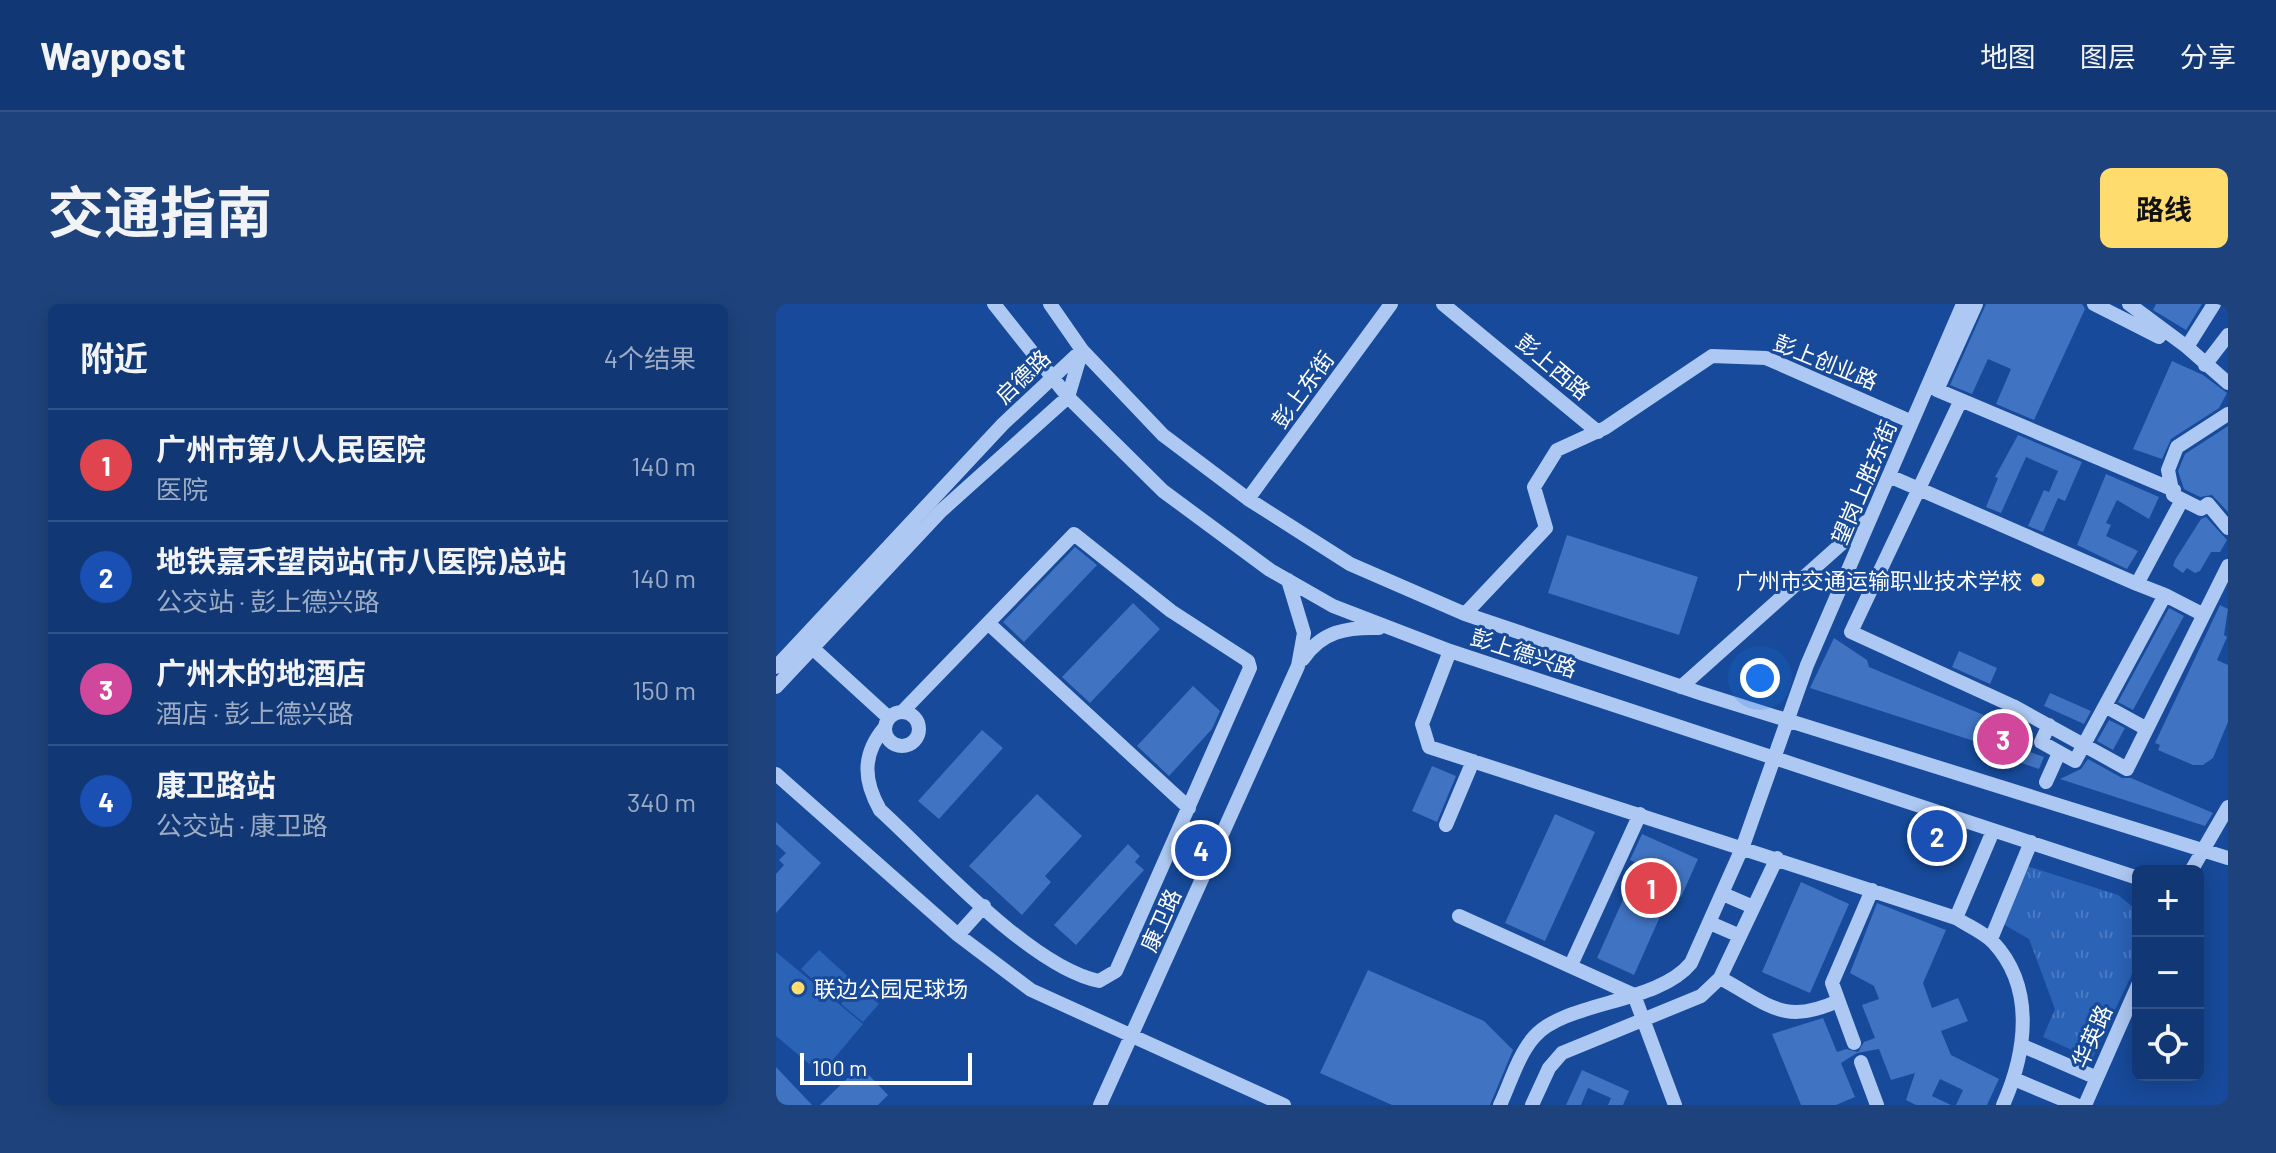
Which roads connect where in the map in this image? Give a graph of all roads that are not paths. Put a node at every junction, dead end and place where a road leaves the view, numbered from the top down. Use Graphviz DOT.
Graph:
graph roads {
  1 [pos="994,304"];
  2 [pos="1391,304"];
  3 [pos="1443,304"];
  4 [pos="1963,304"];
  5 [pos="1976,304"];
  6 [pos="2094,304"];
  7 [pos="2129,304"];
  8 [pos="2214,304"];
  9 [pos="2222,304"];
  10 [pos="1056,307"];
  11 [pos="2228,308"];
  12 [pos="2151,310"];
  13 [pos="2228,335"];
  14 [pos="2159,337"];
  15 [pos="2187,347"];
  16 [pos="1082,350"];
  17 [pos="2205,365"];
  18 [pos="1052,376"];
  19 [pos="2228,383"];
  20 [pos="1068,397"];
  21 [pos="1960,402"];
  22 [pos="2228,414"];
  23 [pos="1912,422"];
  24 [pos="1598,432"];
  25 [pos="1889,476"];
  26 [pos="1919,488"];
  27 [pos="2178,495"];
  28 [pos="1248,499"];
  29 [pos="1871,518"];
  30 [pos="2228,528"];
  31 [pos="2228,566"];
  32 [pos="1288,580"];
  33 [pos="2137,584"];
  34 [pos="2165,595"];
  35 [pos="1465,614"];
  36 [pos="2202,614"];
  37 [pos="988,623"];
  38 [pos="1390,629"];
  39 [pos="807,643"];
  40 [pos="1450,651"];
  41 [pos="1298,666"];
  42 [pos="776,667"];
  43 [pos="776,687"];
  44 [pos="1681,687"];
  45 [pos="2105,706"];
  46 [pos="892,719"];
  47 [pos="1785,721"];
  48 [pos="2049,725"];
  49 [pos="2147,729"];
  50 [pos="2084,744"];
  51 [pos="2059,753"];
  52 [pos="1772,757"];
  53 [pos="1473,761"];
  54 [pos="776,774"];
  55 [pos="2046,782"];
  56 [pos="2228,807"];
  57 [pos="1189,808"];
  58 [pos="1640,814"];
  59 [pos="1446,825"];
  60 [pos="1993,831"];
  61 [pos="2031,842"];
  62 [pos="1743,846"];
  63 [pos="2202,851"];
  64 [pos="1777,858"];
  65 [pos="2228,858"];
  66 [pos="2194,865"];
  67 [pos="2132,876"];
  68 [pos="1872,890"];
  69 [pos="1723,894"];
  70 [pos="984,906"];
  71 [pos="1753,907"];
  72 [pos="1459,916"];
  73 [pos="1956,918"];
  74 [pos="1710,923"];
  75 [pos="958,935"];
  76 [pos="1740,936"];
  77 [pos="1991,939"];
  78 [pos="1571,965"];
  79 [pos="1720,978"];
  80 [pos="1634,995"];
  81 [pos="2132,999"];
  82 [pos="1838,1001"];
  83 [pos="1642,1020"];
  84 [pos="1131,1037"];
  85 [pos="1854,1043"];
  86 [pos="2023,1046"];
  87 [pos="1861,1062"];
  88 [pos="2097,1078"];
  89 [pos="2014,1079"];
  90 [pos="1100,1105"];
  91 [pos="1284,1105"];
  92 [pos="1500,1105"];
  93 [pos="1532,1105"];
  94 [pos="1675,1105"];
  95 [pos="1877,1105"];
  96 [pos="2003,1105"];
  97 [pos="2076,1105"];
  98 [pos="2085,1105"];
  1 -- 18 [label="street, 彭上德兴路"];
  2 -- 28 [label="street, 彭上东街"];
  3 -- 24 [label="street, 彭上西路"];
  4 -- 23 [label="street, 望岗上胜东街"];
  5 -- 21 [label="street"];
  6 -- 14 [label="street"];
  7 -- 12 [label="street"];
  8 -- 15 [label="street"];
  9 -- 11 [label="street"];
  10 -- 16 [label="street, 彭上德兴路"];
  12 -- 15 [label="street"];
  13 -- 17 [label="street"];
  15 -- 17 [label="street"];
  16 -- 18 [label="street, 启德路"];
  16 -- 20 [label="street, 启德路"];
  16 -- 28 [label="street, 彭上德兴路"];
  17 -- 19 [label="street"];
  18 -- 20 [label="street, 彭上德兴路"];
  18 -- 39 [label="street, 启德路"];
  20 -- 32 [label="street, 彭上德兴路"];
  20 -- 39 [label="street, 启德路"];
  21 -- 26 [label="street"];
  21 -- 27 [label="street"];
  22 -- 27 [label="street"];
  23 -- 24 [label="street, 彭上创业路"];
  23 -- 25 [label="street, 望岗上胜东街"];
  24 -- 35 [label="street, 彭上创业路"];
  25 -- 26 [label="street"];
  25 -- 29 [label="street, 望岗上胜东街"];
  26 -- 33 [label="street"];
  26 -- 48 [label="street"];
  27 -- 30 [label="street"];
  27 -- 33 [label="street"];
  28 -- 35 [label="street, 彭上德兴路"];
  29 -- 44 [label="street"];
  29 -- 47 [label="street, 望岗上胜东街"];
  31 -- 36 [label="street"];
  32 -- 38 [label="street, 彭上德兴路"];
  32 -- 41 [label="street"];
  33 -- 34 [label="street"];
  34 -- 36 [label="street"];
  34 -- 45 [label="street"];
  35 -- 44 [label="street, 彭上德兴路"];
  36 -- 49 [label="street"];
  37 -- 46 [label="street"];
  37 -- 57 [label="street"];
  37 -- 57 [label="street"];
  38 -- 40 [label="street, 彭上德兴路"];
  38 -- 41 [label="street"];
  39 -- 42 [label="street, 启德路"];
  39 -- 43 [label="street, 启德路"];
  39 -- 46 [label="street"];
  40 -- 52 [label="street, 彭上德兴路"];
  40 -- 53 [label="street"];
  41 -- 84 [label="street, 康卫路"];
  44 -- 47 [label="street, 彭上德兴路"];
  45 -- 49 [label="street"];
  45 -- 50 [label="street"];
  46 -- 70 [label="street"];
  47 -- 52 [label="street, 望岗上胜东街"];
  47 -- 63 [label="street, 彭上德兴路"];
  48 -- 50 [label="street"];
  48 -- 51 [label="street"];
  49 -- 50 [label="street"];
  50 -- 51 [label="street"];
  51 -- 55 [label="street"];
  52 -- 60 [label="street, 彭上德兴路"];
  52 -- 62 [label="street, 望岗上胜东街"];
  53 -- 58 [label="street"];
  53 -- 59 [label="street"];
  54 -- 75 [label="street"];
  56 -- 63 [label="street"];
  57 -- 70 [label="street"];
  58 -- 62 [label="street"];
  58 -- 78 [label="street"];
  60 -- 61 [label="street, 彭上德兴路"];
  60 -- 73 [label="street"];
  61 -- 67 [label="street, 彭上德兴路"];
  61 -- 77 [label="street"];
  62 -- 64 [label="street"];
  62 -- 69 [label="street, 望岗上胜东街"];
  63 -- 65 [label="street, 彭上德兴路"];
  63 -- 66 [label="street"];
  64 -- 68 [label="street"];
  64 -- 71 [label="street"];
  68 -- 73 [label="street"];
  68 -- 82 [label="street"];
  69 -- 71 [label="street"];
  69 -- 74 [label="street, 望岗上胜东街"];
  70 -- 75 [label="street"];
  71 -- 76 [label="street"];
  72 -- 78 [label="street"];
  73 -- 77 [label="street"];
  74 -- 76 [label="street"];
  74 -- 80 [label="street, 望岗上胜东街"];
  75 -- 84 [label="street"];
  76 -- 79 [label="street"];
  77 -- 86 [label="street"];
  78 -- 80 [label="street"];
  79 -- 82 [label="street"];
  79 -- 83 [label="street"];
  80 -- 83 [label="street"];
  80 -- 92 [label="street, 望岗上胜东街"];
  81 -- 88 [label="street, 华英路"];
  82 -- 85 [label="street"];
  83 -- 93 [label="street"];
  83 -- 94 [label="street"];
  84 -- 90 [label="street, 康卫路"];
  84 -- 91 [label="street"];
  86 -- 88 [label="street"];
  86 -- 89 [label="street"];
  87 -- 95 [label="street"];
  88 -- 98 [label="street, 华英路"];
  89 -- 96 [label="street"];
  89 -- 97 [label="street"];
}
